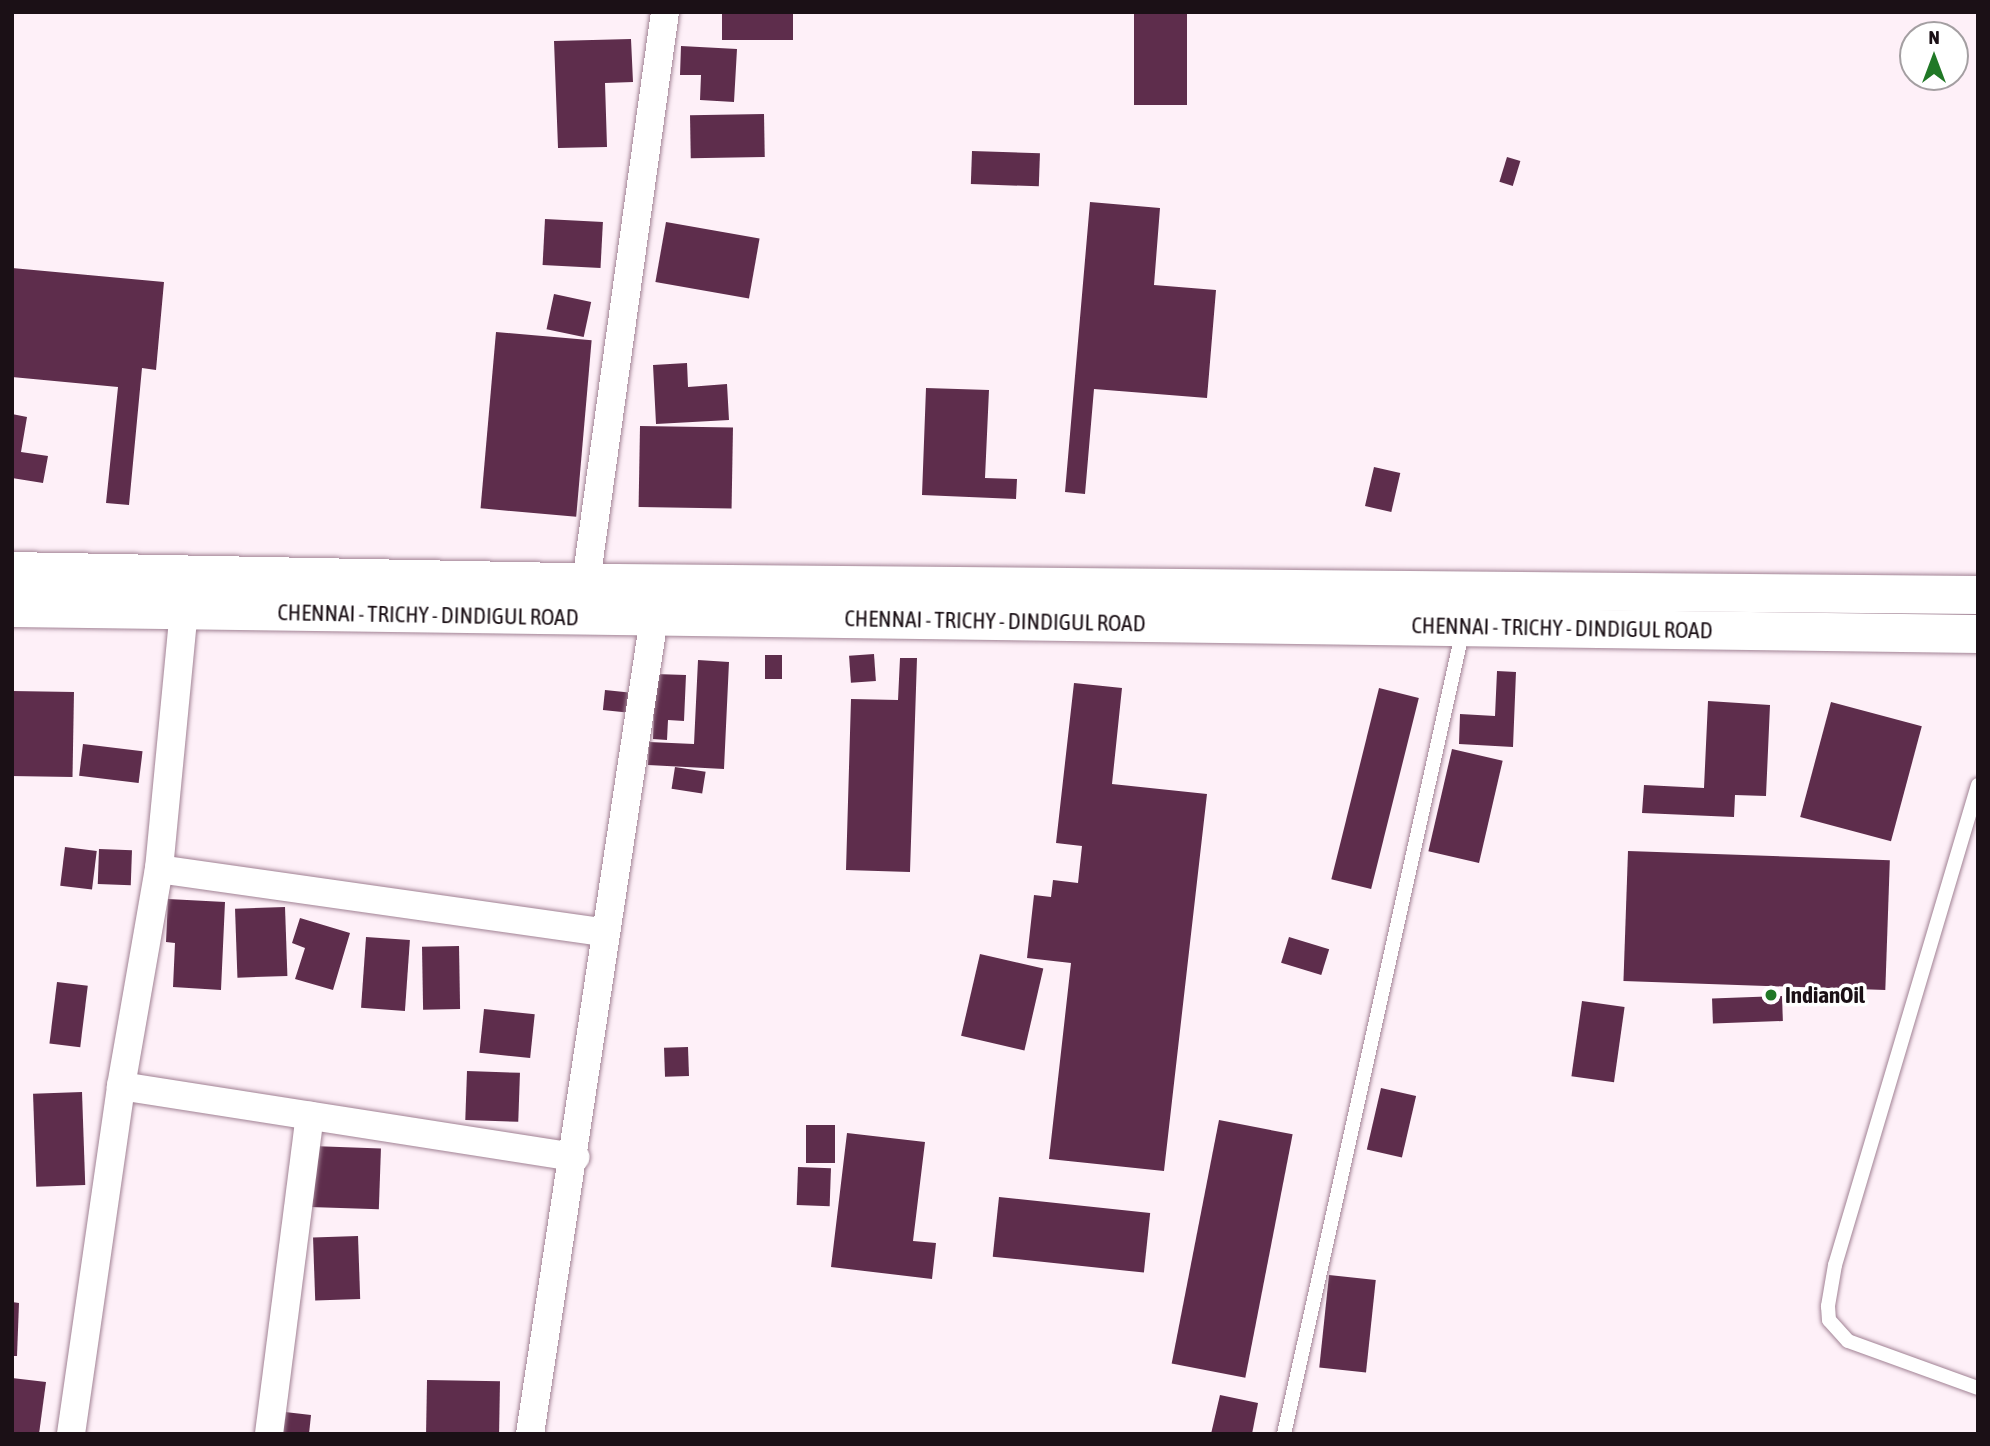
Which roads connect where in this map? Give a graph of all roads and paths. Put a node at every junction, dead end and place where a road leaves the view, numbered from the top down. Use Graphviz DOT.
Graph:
graph roads {
  1 [pos="664,12"];
  2 [pos="12,571"];
  3 [pos="586,582"];
  4 [pos="1978,595"];
  5 [pos="12,608"];
  6 [pos="184,611"];
  7 [pos="654,618"];
  8 [pos="1464,624"];
  9 [pos="1978,634"];
  10 [pos="1978,785"];
  11 [pos="159,869"];
  12 [pos="604,932"];
  13 [pos="121,1086"];
  14 [pos="310,1116"];
  15 [pos="575,1157"];
  16 [pos="1978,1388"];
  17 [pos="71,1434"];
  18 [pos="269,1434"];
  19 [pos="530,1434"];
  20 [pos="1284,1434"];
  1 -- 3 [label="street"];
  2 -- 3 [label="highway, CHENNAI - TRICHY - DINDIGUL ROAD"];
  3 -- 4 [label="highway, CHENNAI - TRICHY - DINDIGUL ROAD"];
  5 -- 6 [label="highway, CHENNAI - TRICHY - DINDIGUL ROAD"];
  6 -- 7 [label="highway, CHENNAI - TRICHY - DINDIGUL ROAD"];
  6 -- 11 [label="street"];
  7 -- 8 [label="highway, CHENNAI - TRICHY - DINDIGUL ROAD"];
  7 -- 12 [label="street"];
  8 -- 9 [label="highway, CHENNAI - TRICHY - DINDIGUL ROAD"];
  8 -- 20 [label="lane"];
  10 -- 16 [label="lane"];
  11 -- 12 [label="street"];
  11 -- 13 [label="street"];
  12 -- 15 [label="street"];
  13 -- 14 [label="street"];
  13 -- 17 [label="street"];
  14 -- 15 [label="street"];
  14 -- 18 [label="street"];
  15 -- 19 [label="street"];
}
